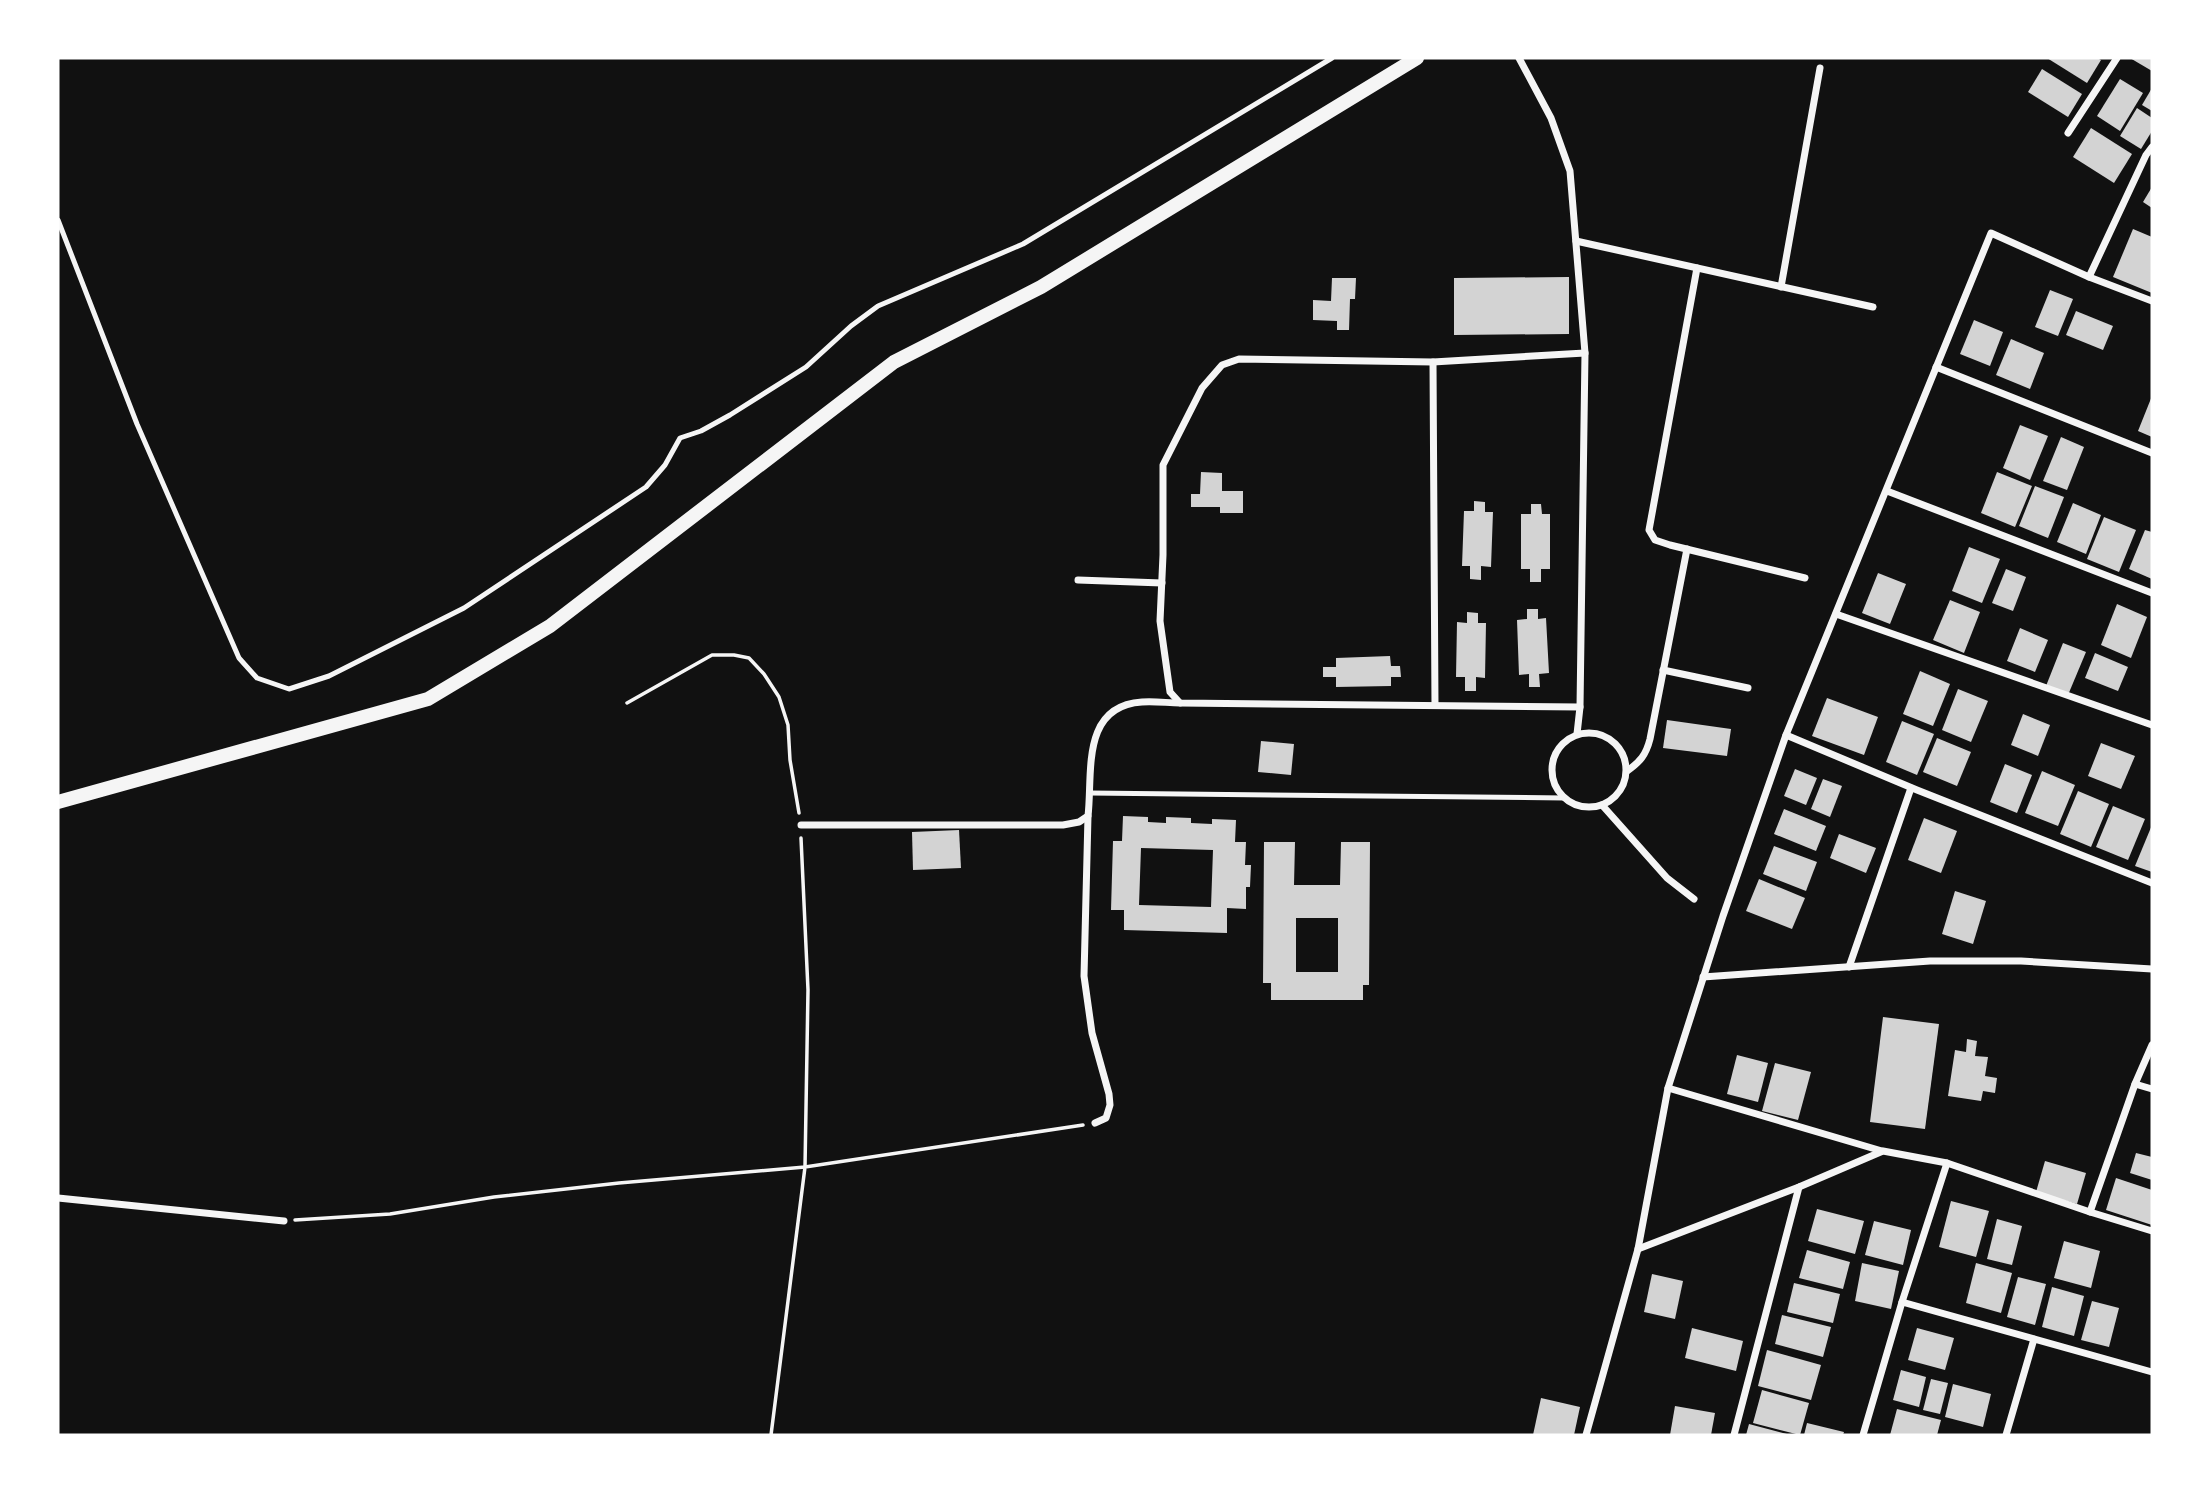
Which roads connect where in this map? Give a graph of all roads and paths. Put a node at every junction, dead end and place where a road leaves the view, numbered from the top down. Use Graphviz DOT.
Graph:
graph roads {
  1 [pos="1332,58"];
  2 [pos="1417,58"];
  3 [pos="1518,58"];
  4 [pos="2118,58"];
  5 [pos="1820,68"];
  6 [pos="2068,134"];
  7 [pos="2152,147"];
  8 [pos="58,220"];
  9 [pos="1576,241"];
  10 [pos="1697,268"];
  11 [pos="2090,277"];
  12 [pos="1782,286"];
  13 [pos="2152,301"];
  14 [pos="1873,307"];
  15 [pos="1585,353"];
  16 [pos="1433,362"];
  17 [pos="1936,367"];
  18 [pos="2152,453"];
  19 [pos="1886,491"];
  20 [pos="1687,549"];
  21 [pos="1805,578"];
  22 [pos="1078,580"];
  23 [pos="1162,583"];
  24 [pos="2152,593"];
  25 [pos="1836,614"];
  26 [pos="1663,670"];
  27 [pos="1748,688"];
  28 [pos="627,703"];
  29 [pos="1180,703"];
  30 [pos="1435,705"];
  31 [pos="1580,707"];
  32 [pos="2152,725"];
  33 [pos="1577,734"];
  34 [pos="1786,735"];
  35 [pos="1627,771"];
  36 [pos="1911,788"];
  37 [pos="1090,793"];
  38 [pos="1565,798"];
  39 [pos="58,802"];
  40 [pos="1602,805"];
  41 [pos="1088,816"];
  42 [pos="801,825"];
  43 [pos="2152,883"];
  44 [pos="1694,899"];
  45 [pos="1849,967"];
  46 [pos="2152,970"];
  47 [pos="1703,977"];
  48 [pos="2152,1045"];
  49 [pos="2134,1084"];
  50 [pos="1668,1088"];
  51 [pos="2152,1089"];
  52 [pos="1096,1123"];
  53 [pos="1883,1151"];
  54 [pos="1947,1163"];
  55 [pos="805,1167"];
  56 [pos="1799,1187"];
  57 [pos="58,1198"];
  58 [pos="2090,1212"];
  59 [pos="284,1221"];
  60 [pos="2152,1231"];
  61 [pos="1638,1249"];
  62 [pos="1902,1302"];
  63 [pos="2034,1339"];
  64 [pos="2152,1372"];
  65 [pos="771,1435"];
  66 [pos="1586,1435"];
  67 [pos="1734,1435"];
  68 [pos="1863,1435"];
  69 [pos="2006,1435"];
  1 -- 8 [label="lane"];
  2 -- 39 [label="main road"];
  3 -- 9 [label="street"];
  4 -- 6 [label="street"];
  5 -- 12 [label="street"];
  7 -- 11 [label="street"];
  9 -- 10 [label="street"];
  9 -- 15 [label="street"];
  10 -- 12 [label="street"];
  10 -- 20 [label="street"];
  11 -- 13 [label="street"];
  11 -- 17 [label="street"];
  12 -- 14 [label="street"];
  15 -- 16 [label="street"];
  15 -- 31 [label="street"];
  16 -- 23 [label="street"];
  16 -- 30 [label="street"];
  17 -- 18 [label="street"];
  17 -- 19 [label="street"];
  19 -- 24 [label="street"];
  19 -- 25 [label="street"];
  20 -- 21 [label="street"];
  20 -- 26 [label="street"];
  22 -- 23 [label="street"];
  23 -- 29 [label="street"];
  25 -- 32 [label="street"];
  25 -- 34 [label="street"];
  26 -- 27 [label="street"];
  26 -- 35 [label="street"];
  28 -- 42 [label="path"];
  29 -- 30 [label="street"];
  29 -- 37 [label="street"];
  30 -- 31 [label="street"];
  31 -- 33 [label="street"];
  33 -- 35 [label="street"];
  33 -- 38 [label="street"];
  34 -- 36 [label="street"];
  34 -- 47 [label="street"];
  35 -- 40 [label="street"];
  36 -- 43 [label="street"];
  36 -- 45 [label="street"];
  37 -- 38 [label="lane"];
  37 -- 41 [label="street"];
  38 -- 40 [label="street"];
  40 -- 44 [label="street"];
  41 -- 42 [label="street"];
  41 -- 52 [label="street"];
  42 -- 55 [label="path"];
  45 -- 46 [label="street"];
  45 -- 47 [label="street"];
  47 -- 50 [label="street"];
  48 -- 49 [label="street"];
  49 -- 51 [label="street"];
  49 -- 58 [label="street"];
  50 -- 53 [label="street"];
  50 -- 61 [label="street"];
  52 -- 55 [label="path"];
  53 -- 54 [label="street"];
  53 -- 56 [label="street"];
  54 -- 58 [label="street"];
  54 -- 62 [label="street"];
  55 -- 59 [label="path"];
  55 -- 65 [label="path"];
  56 -- 61 [label="street"];
  56 -- 67 [label="street"];
  57 -- 59 [label="street"];
  58 -- 60 [label="street"];
  61 -- 66 [label="street"];
  62 -- 63 [label="street"];
  62 -- 68 [label="street"];
  63 -- 64 [label="street"];
  63 -- 69 [label="street"];
}
